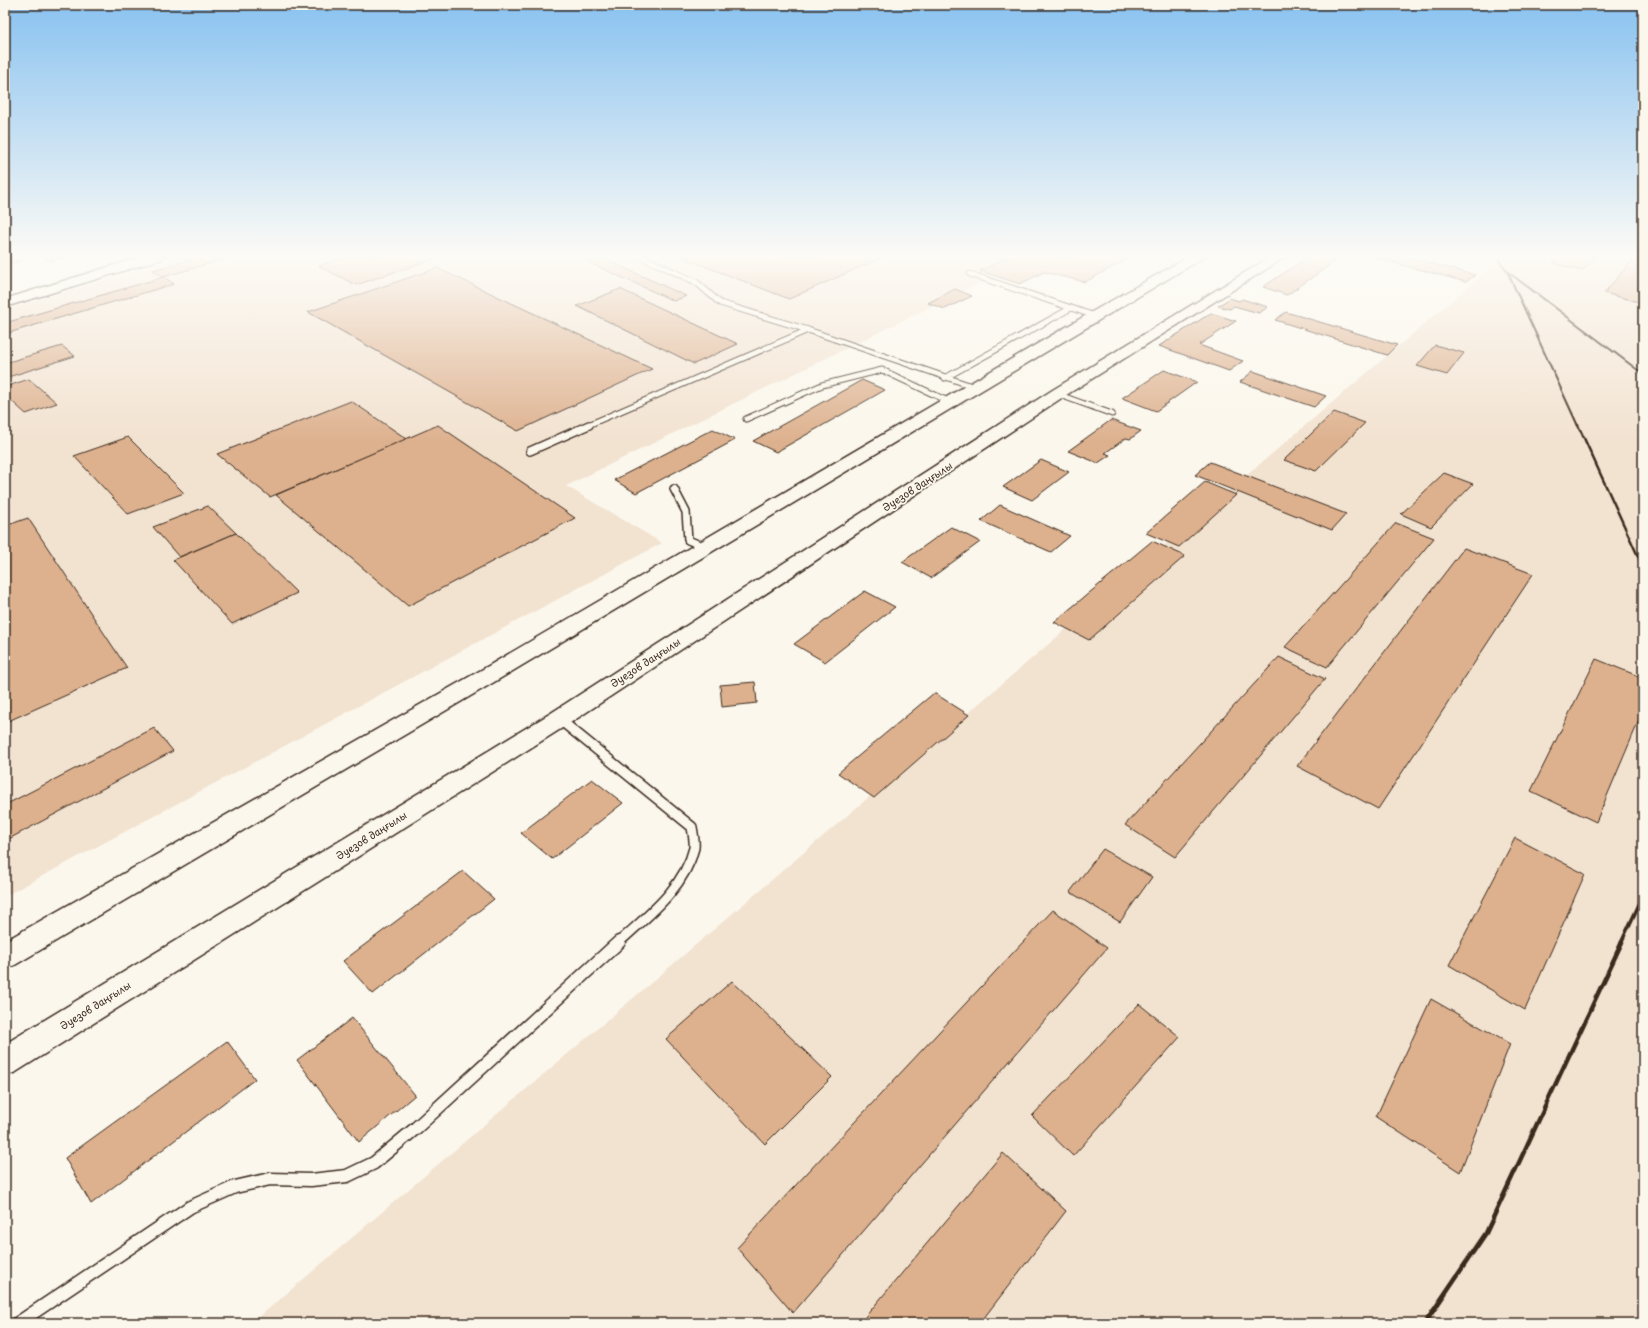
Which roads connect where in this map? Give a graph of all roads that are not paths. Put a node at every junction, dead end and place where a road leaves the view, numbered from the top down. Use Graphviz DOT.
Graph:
graph roads {
  1 [pos="769,318"];
  2 [pos="1053,318"];
  3 [pos="1092,318"];
  4 [pos="1180,318"];
  5 [pos="808,330"];
  6 [pos="945,378"];
  7 [pos="975,387"];
  8 [pos="1057,394"];
  9 [pos="950,402"];
  10 [pos="1112,414"];
  11 [pos="746,419"];
  12 [pos="530,451"];
  13 [pos="674,489"];
  14 [pos="705,547"];
  15 [pos="559,719"];
  16 [pos="5,956"];
  17 [pos="5,1061"];
  18 [pos="18,1323"];
  1 -- 5 [label="lane"];
  2 -- 6 [label="lane"];
  3 -- 7 [label="main road"];
  4 -- 8 [label="main road, Әуезов даңғылы"];
  5 -- 6 [label="lane"];
  5 -- 12 [label="lane"];
  6 -- 7 [label="lane"];
  7 -- 9 [label="main road"];
  8 -- 10 [label="lane"];
  8 -- 15 [label="main road, Әуезов даңғылы"];
  9 -- 11 [label="lane"];
  9 -- 14 [label="main road"];
  13 -- 14 [label="lane"];
  14 -- 16 [label="main road"];
  15 -- 17 [label="main road, Әуезов даңғылы"];
  15 -- 18 [label="lane"];
}
